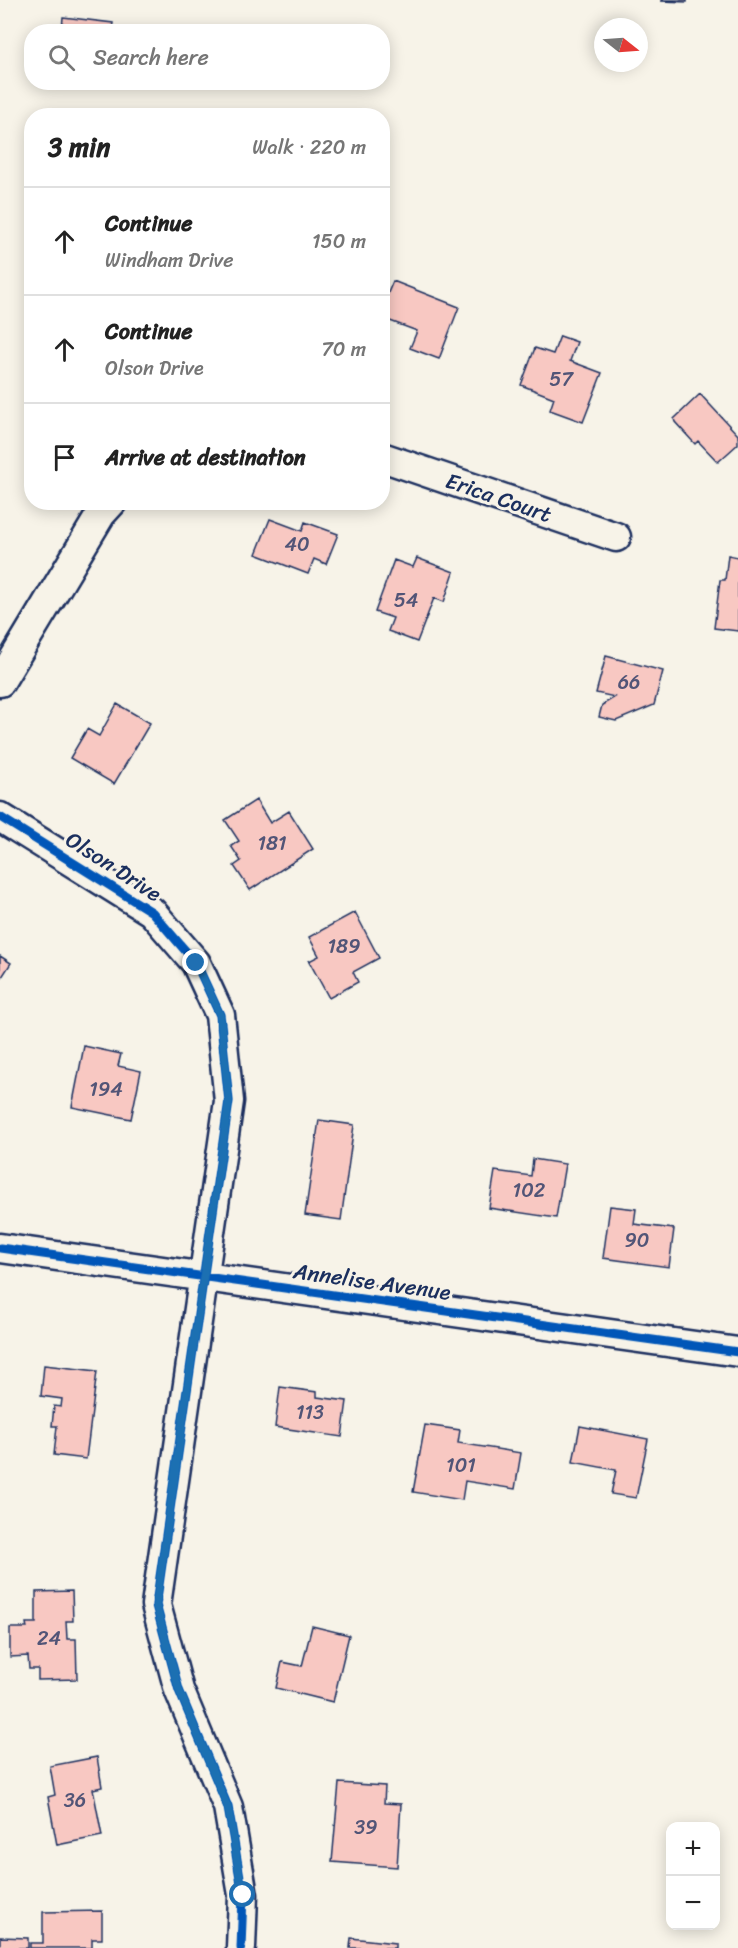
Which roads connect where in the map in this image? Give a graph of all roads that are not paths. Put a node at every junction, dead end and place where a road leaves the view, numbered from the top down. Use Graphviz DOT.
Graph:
graph roads {
  1 [pos="390,460"];
  2 [pos="105,510"];
  3 [pos="616,537"];
  4 [pos="0,682"];
  5 [pos="0,816"];
  6 [pos="0,1248"];
  7 [pos="203,1278"];
  8 [pos="738,1352"];
  9 [pos="241,1948"];
  1 -- 3 [label="street, Erica Court"];
  2 -- 4 [label="street"];
  5 -- 7 [label="street, Olson Drive"];
  6 -- 7 [label="street, Annelise Avenue"];
  7 -- 8 [label="street, Annelise Avenue"];
  7 -- 9 [label="street, Olson Drive"];
}
